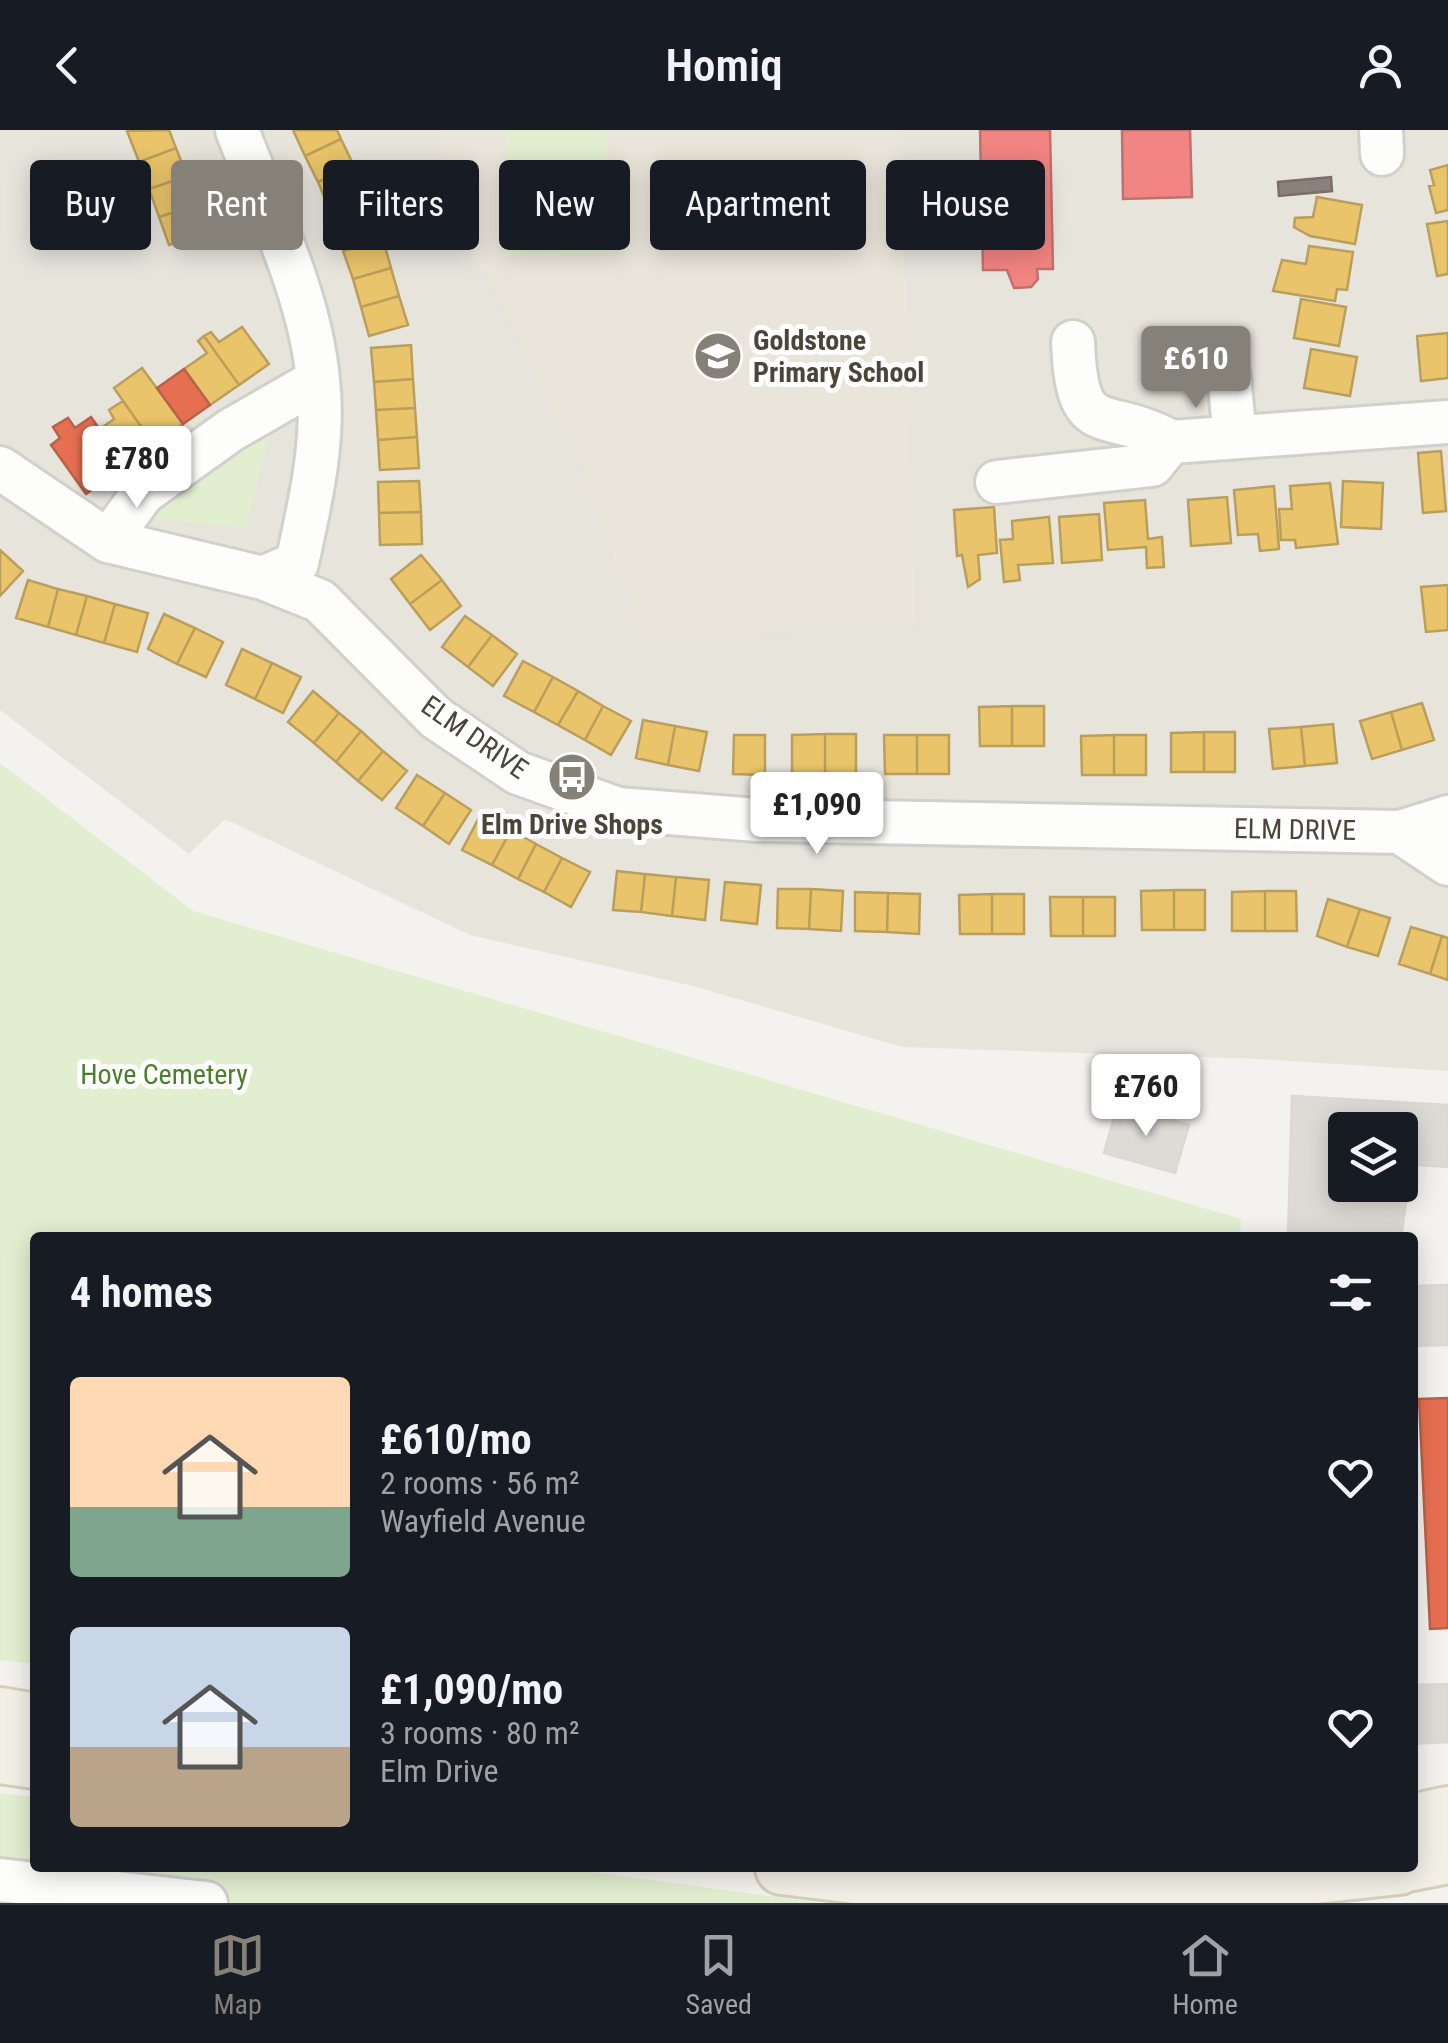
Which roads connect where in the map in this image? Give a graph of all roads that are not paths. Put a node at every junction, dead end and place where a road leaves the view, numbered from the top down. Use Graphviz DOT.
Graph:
graph roads {
  1 [pos="237,130"];
  2 [pos="1073,342"];
  3 [pos="1230,378"];
  4 [pos="318,380"];
  5 [pos="1448,422"];
  6 [pos="1235,437"];
  7 [pos="1171,442"];
  8 [pos="0,468"];
  9 [pos="997,482"];
  10 [pos="108,541"];
  11 [pos="263,578"];
  12 [pos="1448,817"];
  13 [pos="1400,832"];
  14 [pos="1448,864"];
  15 [pos="0,1714"];
  16 [pos="30,1719"];
  17 [pos="0,1756"];
  18 [pos="30,1761"];
  19 [pos="1448,1813"];
  20 [pos="1418,1820"];
  21 [pos="1448,1856"];
  22 [pos="1418,1863"];
  23 [pos="815,1872"];
  24 [pos="1362,1872"];
  25 [pos="0,1880"];
  26 [pos="206,1903"];
  1 -- 4 [label="street"];
  2 -- 7 [label="street"];
  3 -- 6 [label="street"];
  4 -- 10 [label="street"];
  4 -- 11 [label="street"];
  5 -- 6 [label="street"];
  6 -- 7 [label="street"];
  7 -- 9 [label="street"];
  8 -- 10 [label="street"];
  10 -- 11 [label="street, ELM DRIVE"];
  11 -- 13 [label="street, ELM DRIVE"];
  12 -- 13 [label="street, ELM DRIVE"];
  13 -- 14 [label="street"];
  15 -- 16 [label="main road"];
  17 -- 18 [label="main road"];
  19 -- 20 [label="main road"];
  21 -- 22 [label="main road"];
  23 -- 24 [label="main road"];
  25 -- 26 [label="street"];
}
